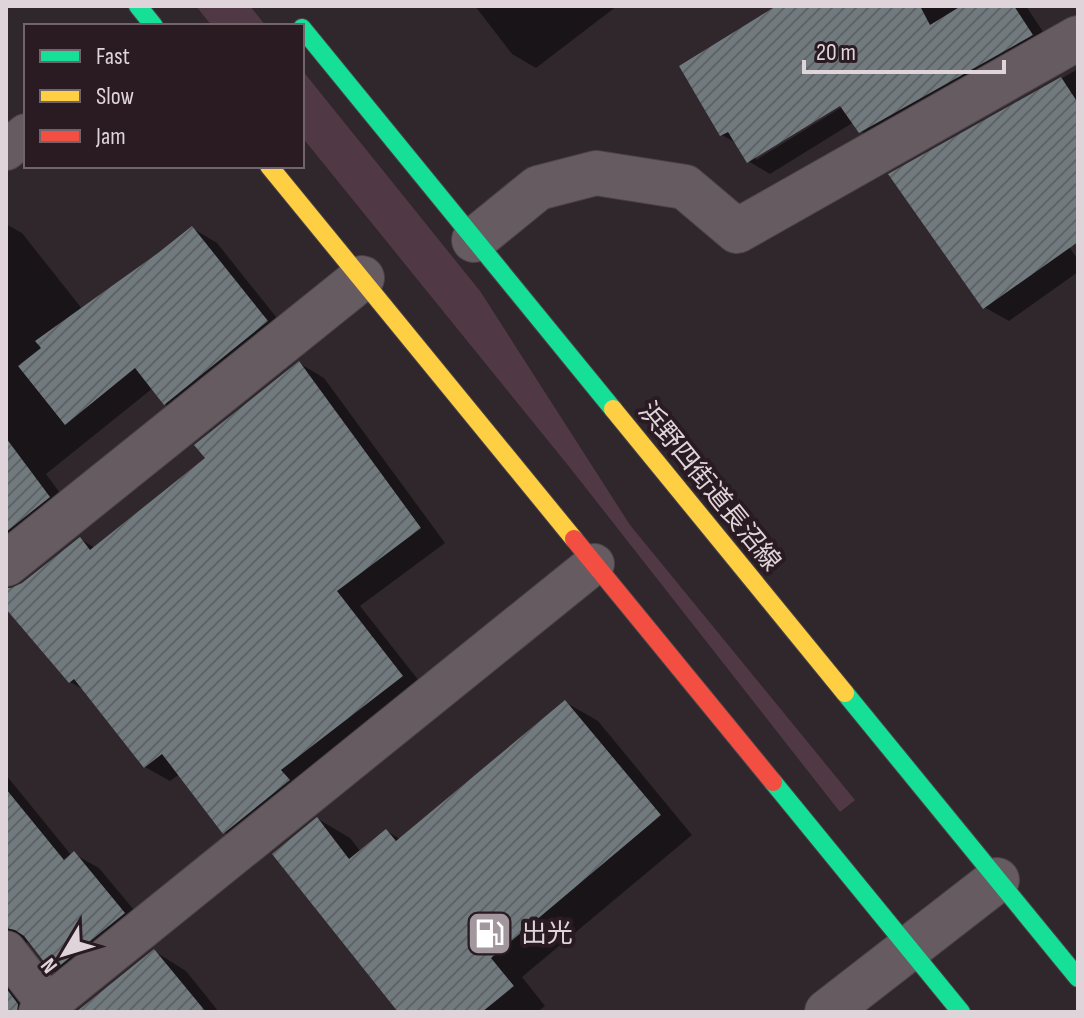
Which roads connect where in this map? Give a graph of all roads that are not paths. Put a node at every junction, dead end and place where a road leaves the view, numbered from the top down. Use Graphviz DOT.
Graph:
graph roads {
  1 [pos="138,6"];
  2 [pos="152,24"];
  3 [pos="304,29"];
  4 [pos="1078,38"];
  5 [pos="24,136"];
  6 [pos="6,150"];
  7 [pos="271,168"];
  8 [pos="474,240"];
  9 [pos="362,278"];
  10 [pos="6,564"];
  11 [pos="594,564"];
  12 [pos="997,880"];
  13 [pos="909,950"];
  14 [pos="6,951"];
  15 [pos="1078,978"];
  16 [pos="43,1008"];
  17 [pos="827,1012"];
  18 [pos="961,1012"];
  1 -- 2 [label="main road"];
  3 -- 8 [label="main road, 浜野四街道長沼線"];
  4 -- 8 [label="street"];
  5 -- 6 [label="lane"];
  7 -- 9 [label="main road"];
  8 -- 12 [label="main road, 浜野四街道長沼線"];
  9 -- 10 [label="street"];
  9 -- 11 [label="main road"];
  11 -- 13 [label="main road"];
  11 -- 16 [label="lane"];
  12 -- 13 [label="street"];
  12 -- 15 [label="main road, 浜野四街道長沼線"];
  13 -- 17 [label="street"];
  13 -- 18 [label="main road"];
  14 -- 16 [label="lane"];
}
